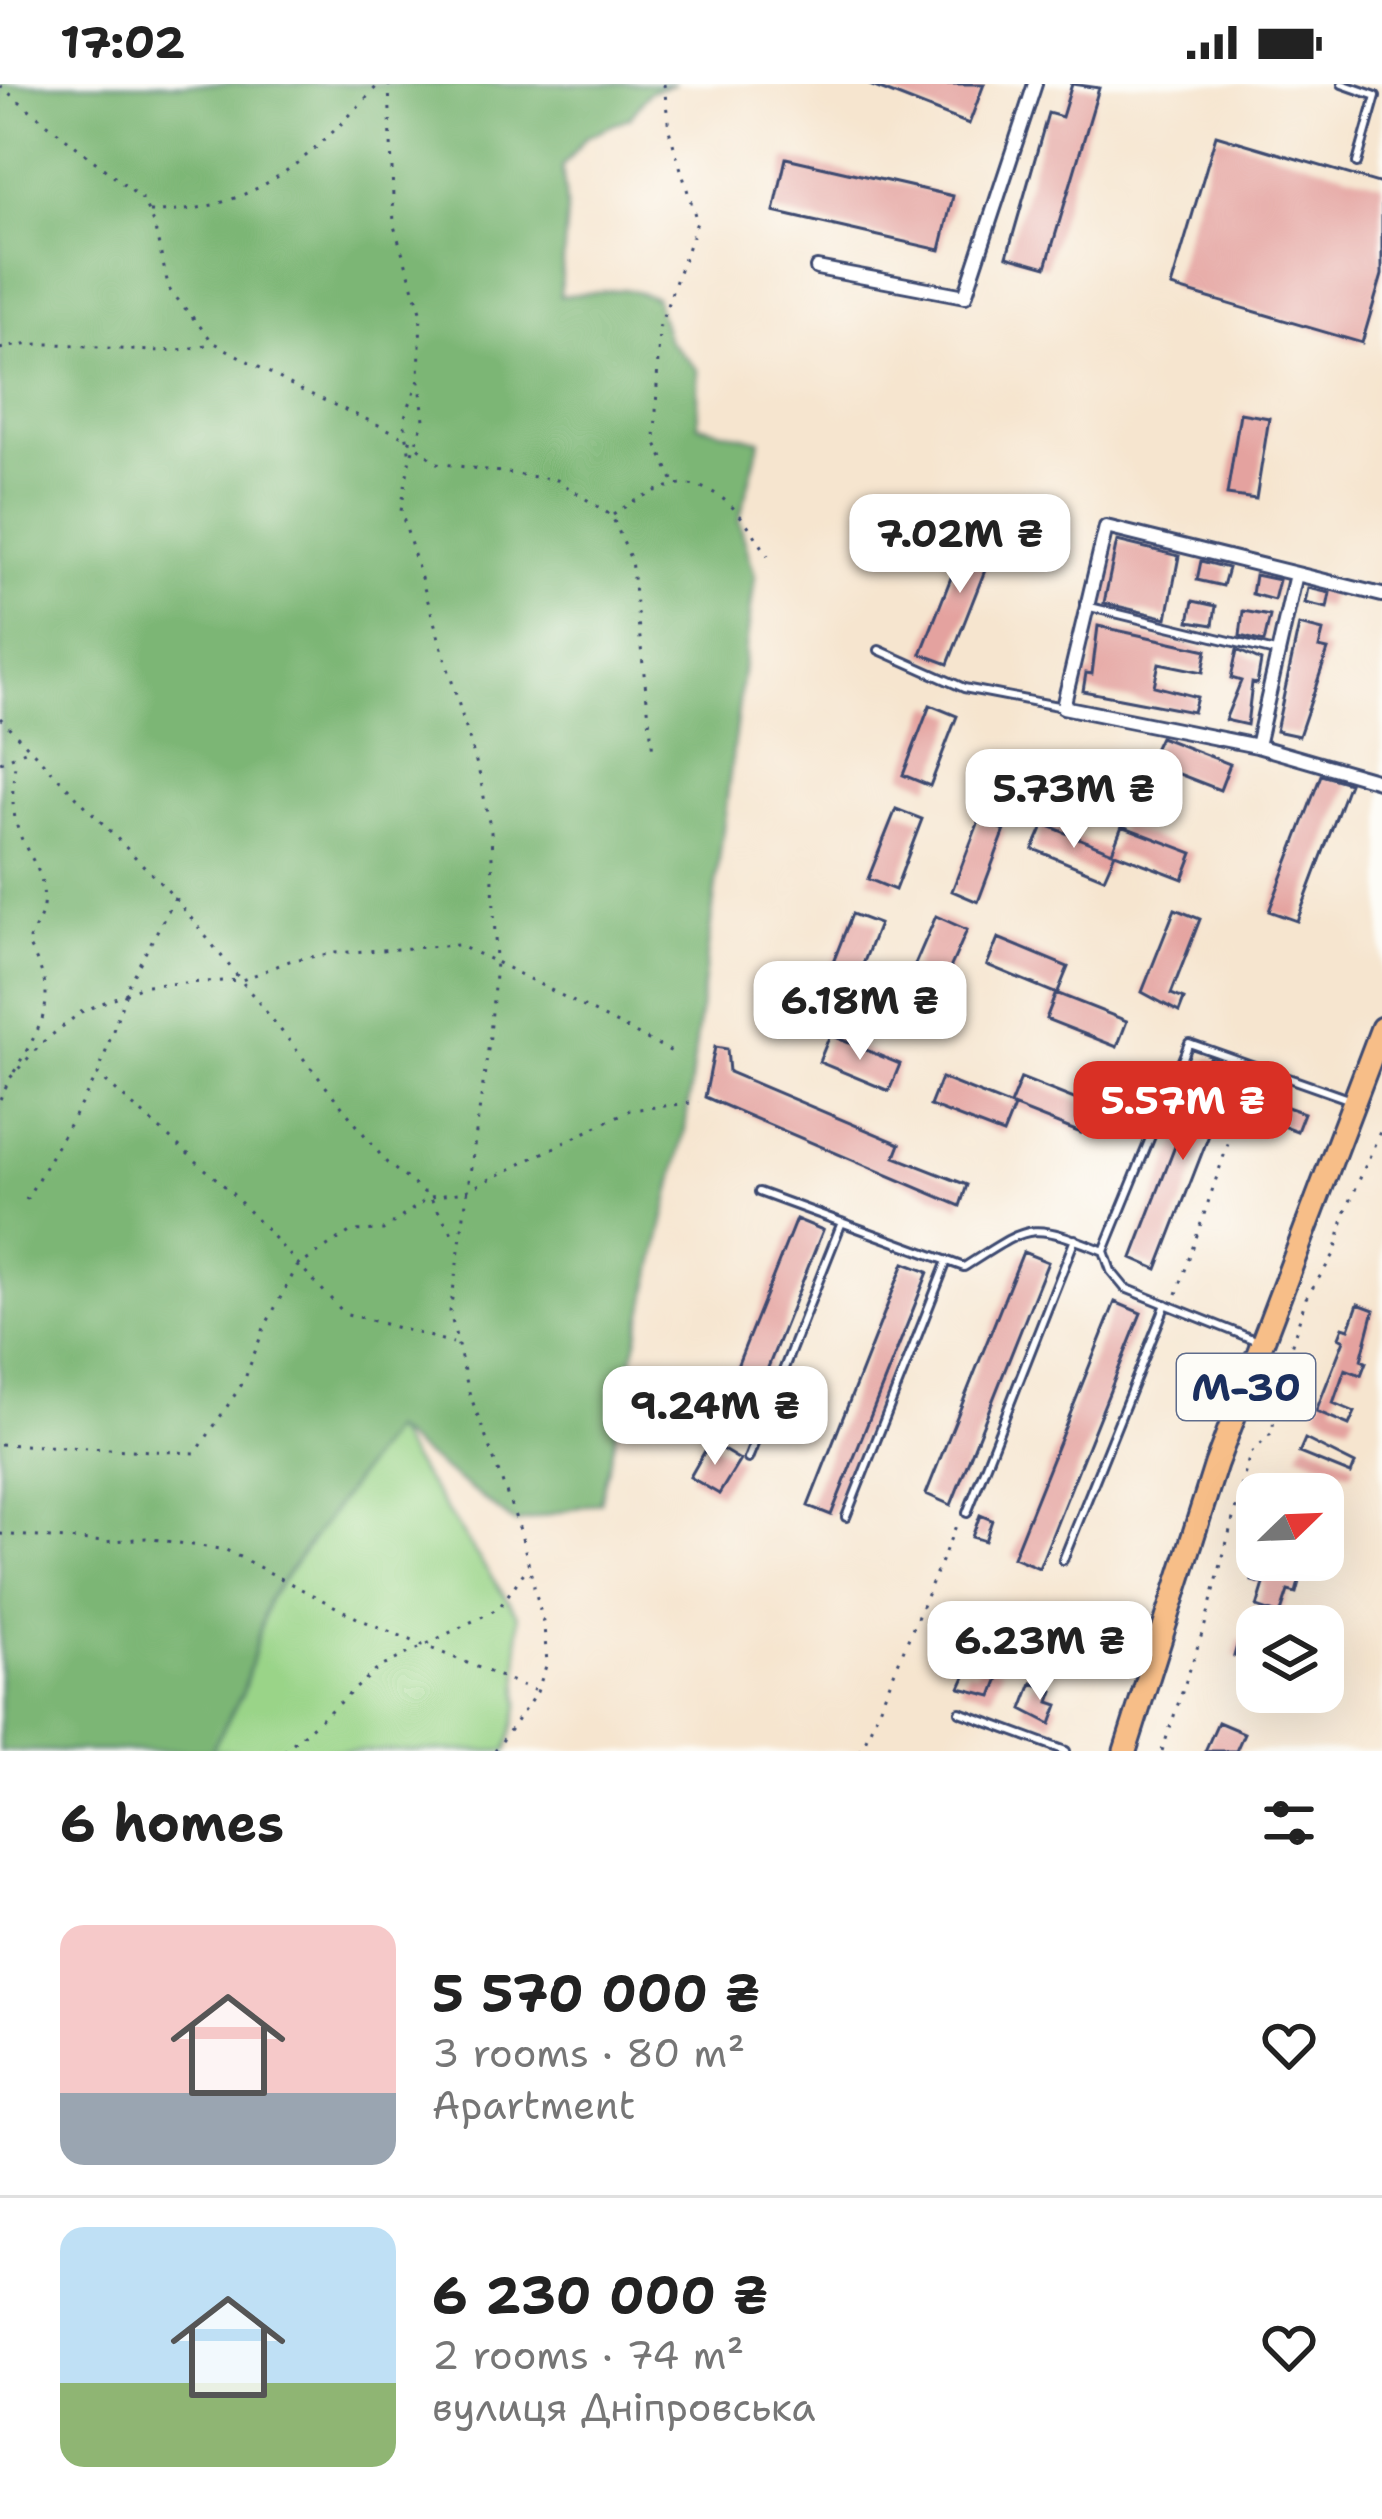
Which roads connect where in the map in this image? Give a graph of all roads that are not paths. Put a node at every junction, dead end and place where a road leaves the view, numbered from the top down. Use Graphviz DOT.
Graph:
graph roads {
  1 [pos="1035,84"];
  2 [pos="1342,84"];
  3 [pos="1357,163"];
  4 [pos="817,268"];
  5 [pos="1296,574"];
  6 [pos="1382,595"];
  7 [pos="1087,606"];
  8 [pos="879,650"];
  9 [pos="1279,653"];
  10 [pos="1063,707"];
  11 [pos="1258,746"];
  12 [pos="1382,782"];
  13 [pos="1382,1028"];
  14 [pos="1355,1101"];
  15 [pos="760,1192"];
  16 [pos="842,1222"];
  17 [pos="1075,1239"];
  18 [pos="1105,1251"];
  19 [pos="946,1261"];
  20 [pos="1169,1306"];
  21 [pos="1263,1344"];
  22 [pos="748,1459"];
  23 [pos="968,1513"];
  24 [pos="846,1517"];
  25 [pos="1063,1560"];
  26 [pos="960,1712"];
  27 [pos="1066,1751"];
  28 [pos="1125,1751"];
  1 -- 4 [label="street"];
  2 -- 3 [label="lane"];
  5 -- 6 [label="street"];
  5 -- 7 [label="street"];
  5 -- 9 [label="street"];
  7 -- 9 [label="lane"];
  7 -- 10 [label="street"];
  8 -- 10 [label="lane"];
  9 -- 11 [label="street"];
  10 -- 11 [label="street"];
  11 -- 12 [label="street"];
  13 -- 14 [label="highway, М-30"];
  14 -- 18 [label="lane"];
  14 -- 21 [label="highway, М-30"];
  15 -- 16 [label="lane"];
  16 -- 19 [label="lane"];
  16 -- 22 [label="lane"];
  17 -- 18 [label="lane"];
  17 -- 19 [label="lane"];
  17 -- 23 [label="lane"];
  18 -- 20 [label="lane"];
  19 -- 24 [label="lane"];
  20 -- 21 [label="lane"];
  20 -- 25 [label="lane"];
  21 -- 28 [label="highway, М-30"];
  26 -- 27 [label="lane"];
}
